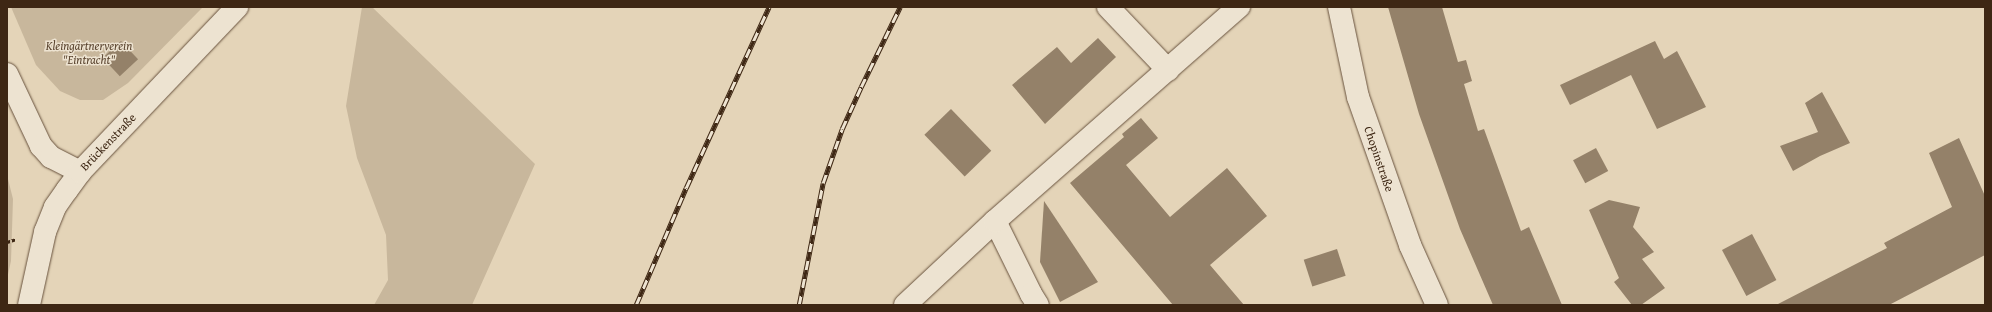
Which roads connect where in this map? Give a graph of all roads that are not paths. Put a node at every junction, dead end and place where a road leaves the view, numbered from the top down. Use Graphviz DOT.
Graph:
graph roads {
  1 [pos="237,7"];
  2 [pos="1108,7"];
  3 [pos="1239,7"];
  4 [pos="1339,7"];
  5 [pos="1168,70"];
  6 [pos="7,74"];
  7 [pos="80,172"];
  8 [pos="995,221"];
  9 [pos="29,305"];
  10 [pos="905,305"];
  11 [pos="1038,305"];
  12 [pos="1437,305"];
  1 -- 7 [label="street, Brückenstraße"];
  2 -- 5 [label="street"];
  3 -- 5 [label="street"];
  4 -- 12 [label="street, Chopinstraße"];
  5 -- 8 [label="street"];
  6 -- 7 [label="street"];
  7 -- 9 [label="street, Brückenstraße"];
  8 -- 10 [label="street"];
  8 -- 11 [label="street"];
}
